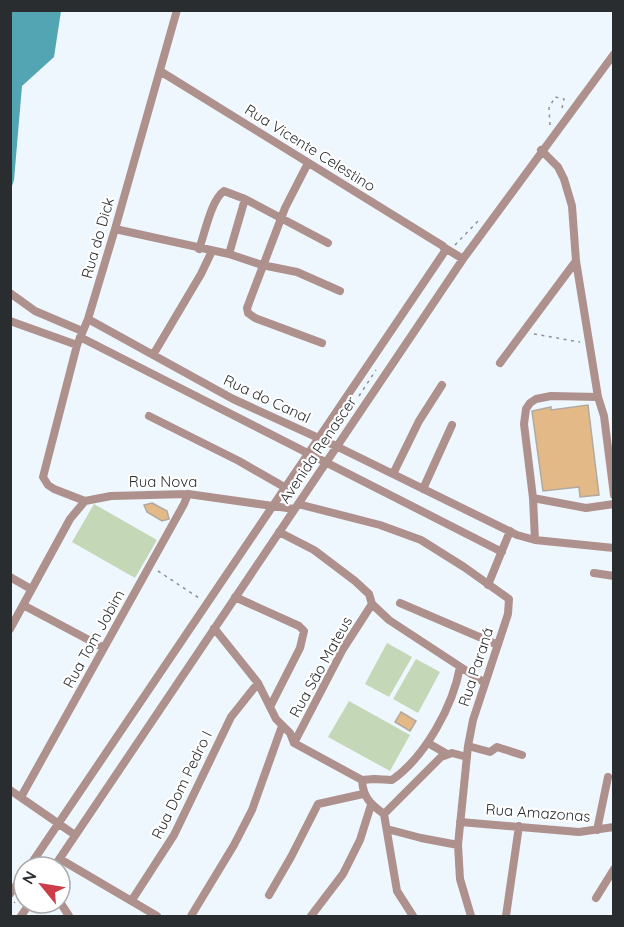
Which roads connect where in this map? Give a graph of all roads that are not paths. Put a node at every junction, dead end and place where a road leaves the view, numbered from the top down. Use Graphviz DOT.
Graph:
graph roads {
  1 [pos="177,10"];
  2 [pos="614,54"];
  3 [pos="160,70"];
  4 [pos="541,150"];
  5 [pos="308,163"];
  6 [pos="245,199"];
  7 [pos="281,219"];
  8 [pos="116,229"];
  9 [pos="328,243"];
  10 [pos="445,248"];
  11 [pos="199,249"];
  12 [pos="212,251"];
  13 [pos="229,254"];
  14 [pos="463,259"];
  15 [pos="576,261"];
  16 [pos="262,265"];
  17 [pos="340,291"];
  18 [pos="10,293"];
  19 [pos="88,319"];
  20 [pos="10,321"];
  21 [pos="80,338"];
  22 [pos="322,343"];
  23 [pos="153,355"];
  24 [pos="500,363"];
  25 [pos="442,385"];
  26 [pos="598,397"];
  27 [pos="149,416"];
  28 [pos="452,425"];
  29 [pos="319,438"];
  30 [pos="336,446"];
  31 [pos="309,453"];
  32 [pos="326,462"];
  33 [pos="393,474"];
  34 [pos="286,488"];
  35 [pos="423,489"];
  36 [pos="188,494"];
  37 [pos="614,495"];
  38 [pos="533,498"];
  39 [pos="85,501"];
  40 [pos="614,504"];
  41 [pos="274,506"];
  42 [pos="296,507"];
  43 [pos="510,531"];
  44 [pos="279,532"];
  45 [pos="535,540"];
  46 [pos="614,548"];
  47 [pos="502,552"];
  48 [pos="594,573"];
  49 [pos="614,576"];
  50 [pos="10,577"];
  51 [pos="488,585"];
  52 [pos="31,589"];
  53 [pos="498,591"];
  54 [pos="235,597"];
  55 [pos="400,603"];
  56 [pos="372,604"];
  57 [pos="23,605"];
  58 [pos="10,628"];
  59 [pos="214,628"];
  60 [pos="498,645"];
  61 [pos="104,648"];
  62 [pos="460,667"];
  63 [pos="258,683"];
  64 [pos="485,683"];
  65 [pos="270,707"];
  66 [pos="282,726"];
  67 [pos="428,742"];
  68 [pos="294,743"];
  69 [pos="468,746"];
  70 [pos="447,754"];
  71 [pos="522,755"];
  72 [pos="466,757"];
  73 [pos="608,777"];
  74 [pos="362,780"];
  75 [pos="10,790"];
  76 [pos="363,794"];
  77 [pos="21,797"];
  78 [pos="371,805"];
  79 [pos="384,814"];
  80 [pos="460,822"];
  81 [pos="58,824"];
  82 [pos="519,826"];
  83 [pos="614,827"];
  84 [pos="387,829"];
  85 [pos="597,830"];
  86 [pos="75,835"];
  87 [pos="458,845"];
  88 [pos="37,855"];
  89 [pos="62,855"];
  90 [pos="72,866"];
  91 [pos="614,869"];
  92 [pos="268,896"];
  93 [pos="596,898"];
  94 [pos="132,900"];
  95 [pos="157,916"];
  96 [pos="191,916"];
  97 [pos="311,916"];
  98 [pos="413,916"];
  99 [pos="471,916"];
  100 [pos="506,916"];
  1 -- 3 [label="street, Rua do Dick"];
  2 -- 4 [label="street, Avenida Renascer"];
  3 -- 5 [label="street, Rua Vicente Celestino"];
  3 -- 8 [label="street, Rua do Dick"];
  4 -- 14 [label="street, Avenida Renascer"];
  4 -- 15 [label="street"];
  5 -- 7 [label="street"];
  5 -- 10 [label="street, Rua Vicente Celestino"];
  6 -- 7 [label="street"];
  6 -- 11 [label="street"];
  6 -- 13 [label="street"];
  7 -- 9 [label="street"];
  7 -- 16 [label="street"];
  8 -- 11 [label="street"];
  8 -- 19 [label="street, Rua do Dick"];
  10 -- 14 [label="street, Rua Vicente Celestino"];
  10 -- 29 [label="street, Avenida Renascer"];
  11 -- 12 [label="street"];
  12 -- 13 [label="street"];
  12 -- 23 [label="street"];
  13 -- 16 [label="street"];
  14 -- 30 [label="street, Avenida Renascer"];
  15 -- 24 [label="street"];
  15 -- 26 [label="street"];
  16 -- 17 [label="street"];
  16 -- 22 [label="street"];
  18 -- 21 [label="street"];
  19 -- 21 [label="street, Rua do Dick"];
  19 -- 23 [label="street, Rua do Canal"];
  20 -- 21 [label="street"];
  21 -- 31 [label="street"];
  21 -- 39 [label="street, Rua do Dick"];
  23 -- 29 [label="street, Rua do Canal"];
  25 -- 33 [label="street"];
  26 -- 37 [label="street"];
  26 -- 38 [label="street"];
  27 -- 34 [label="street"];
  28 -- 35 [label="street"];
  29 -- 30 [label="street, Rua do Canal"];
  29 -- 31 [label="street, Avenida Renascer"];
  30 -- 32 [label="street, Avenida Renascer"];
  30 -- 33 [label="street, Rua do Canal"];
  31 -- 32 [label="street"];
  31 -- 34 [label="street, Avenida Renascer"];
  32 -- 42 [label="street, Avenida Renascer"];
  32 -- 47 [label="street"];
  33 -- 35 [label="street, Rua do Canal"];
  34 -- 41 [label="street, Avenida Renascer"];
  35 -- 43 [label="street, Rua do Canal"];
  36 -- 39 [label="street, Rua Nova"];
  36 -- 41 [label="street, Rua Nova"];
  36 -- 61 [label="street, Rua Tom Jobim"];
  38 -- 40 [label="street"];
  38 -- 45 [label="street"];
  39 -- 52 [label="street"];
  41 -- 42 [label="street, Rua Nova"];
  41 -- 81 [label="street, Avenida Renascer"];
  42 -- 44 [label="street, Avenida Renascer"];
  42 -- 51 [label="street, Rua Nova"];
  43 -- 45 [label="street, Rua do Canal"];
  43 -- 47 [label="street"];
  44 -- 54 [label="street, Avenida Renascer"];
  44 -- 56 [label="street"];
  45 -- 46 [label="street, Rua do Canal"];
  47 -- 51 [label="street"];
  48 -- 49 [label="street"];
  50 -- 52 [label="street"];
  51 -- 53 [label="street, Rua Nova"];
  52 -- 57 [label="street"];
  53 -- 60 [label="street, Rua Paraná"];
  54 -- 59 [label="street, Avenida Renascer"];
  54 -- 65 [label="street"];
  55 -- 60 [label="street"];
  56 -- 62 [label="street"];
  56 -- 68 [label="street, Rua São Mateus"];
  57 -- 58 [label="street"];
  57 -- 61 [label="street"];
  59 -- 63 [label="street"];
  59 -- 86 [label="street, Avenida Renascer"];
  60 -- 64 [label="street, Rua Paraná"];
  61 -- 77 [label="street, Rua Tom Jobim"];
  62 -- 64 [label="street"];
  62 -- 67 [label="street"];
  63 -- 65 [label="street"];
  63 -- 94 [label="street, Rua Dom Pedro I"];
  64 -- 69 [label="street, Rua Paraná"];
  65 -- 66 [label="street"];
  66 -- 68 [label="street"];
  66 -- 96 [label="street"];
  67 -- 70 [label="street"];
  67 -- 74 [label="street"];
  68 -- 74 [label="street"];
  69 -- 71 [label="street"];
  69 -- 72 [label="street, Rua Paraná"];
  70 -- 72 [label="street"];
  70 -- 79 [label="street"];
  72 -- 80 [label="street, Rua Paraná"];
  73 -- 85 [label="street"];
  74 -- 76 [label="street"];
  75 -- 77 [label="street"];
  76 -- 78 [label="street"];
  76 -- 92 [label="street"];
  77 -- 81 [label="street"];
  78 -- 79 [label="street"];
  78 -- 97 [label="street"];
  79 -- 84 [label="street"];
  80 -- 82 [label="street, Rua Amazonas"];
  80 -- 87 [label="street, Rua Paraná"];
  81 -- 86 [label="street"];
  81 -- 88 [label="street, Avenida Renascer"];
  82 -- 85 [label="street, Rua Amazonas"];
  82 -- 100 [label="street"];
  83 -- 85 [label="street, Rua Amazonas"];
  84 -- 87 [label="street"];
  84 -- 98 [label="street"];
  86 -- 89 [label="street, Avenida Renascer"];
  87 -- 99 [label="street, Rua Paraná"];
  90 -- 94 [label="street"];
  91 -- 93 [label="street"];
  94 -- 95 [label="street"];
}
